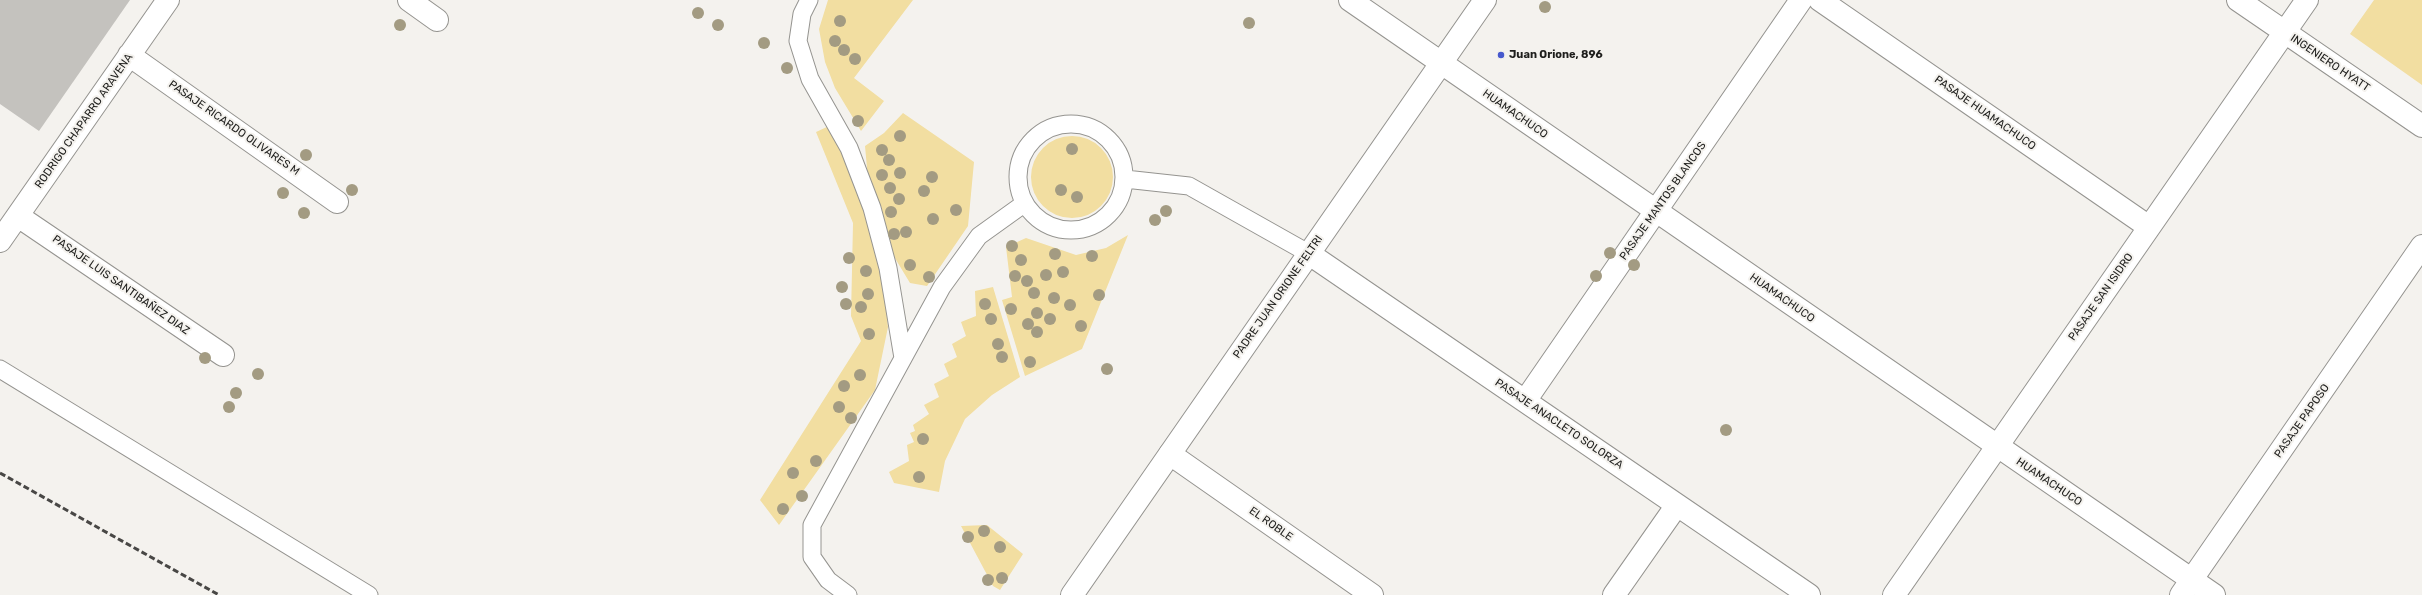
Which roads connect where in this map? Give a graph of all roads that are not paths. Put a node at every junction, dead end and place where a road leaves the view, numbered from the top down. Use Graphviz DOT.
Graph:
graph roads {
  1 [pos="168,0"];
  2 [pos="409,0"];
  3 [pos="809,0"];
  4 [pos="1350,0"];
  5 [pos="1484,0"];
  6 [pos="1801,0"];
  7 [pos="1820,0"];
  8 [pos="2238,0"];
  9 [pos="2307,0"];
  10 [pos="437,20"];
  11 [pos="2285,32"];
  12 [pos="129,56"];
  13 [pos="1441,63"];
  14 [pos="2422,126"];
  15 [pos="1125,179"];
  16 [pos="337,202"];
  17 [pos="1025,203"];
  18 [pos="1656,212"];
  19 [pos="18,216"];
  20 [pos="2149,227"];
  21 [pos="0,241"];
  22 [pos="2422,246"];
  23 [pos="1308,253"];
  24 [pos="223,356"];
  25 [pos="903,358"];
  26 [pos="0,369"];
  27 [pos="1525,401"];
  28 [pos="1998,446"];
  29 [pos="1170,454"];
  30 [pos="1677,505"];
  31 [pos="2186,587"];
  32 [pos="369,595"];
  33 [pos="848,595"];
  34 [pos="1072,595"];
  35 [pos="1372,595"];
  36 [pos="1614,595"];
  37 [pos="1809,595"];
  38 [pos="1894,595"];
  39 [pos="2214,595"];
  1 -- 12 [label="street, RODRIGO CHAPARRO ARAVENA"];
  2 -- 10 [label="street"];
  3 -- 25 [label="lane"];
  4 -- 13 [label="street, HUAMACHUCO"];
  5 -- 13 [label="street, PADRE JUAN ORIONE FELTRI"];
  6 -- 18 [label="street, PASAJE MANTOS BLANCOS"];
  7 -- 20 [label="street, PASAJE HUAMACHUCO"];
  8 -- 11 [label="street, INGENIERO HYATT"];
  9 -- 11 [label="street, PASAJE SAN ISIDRO"];
  11 -- 14 [label="street, INGENIERO HYATT"];
  11 -- 20 [label="street, PASAJE SAN ISIDRO"];
  12 -- 16 [label="street, PASAJE RICARDO OLIVARES M"];
  12 -- 19 [label="street, RODRIGO CHAPARRO ARAVENA"];
  13 -- 18 [label="street, HUAMACHUCO"];
  13 -- 23 [label="street, PADRE JUAN ORIONE FELTRI"];
  15 -- 17 [label="lane"];
  15 -- 17 [label="lane"];
  15 -- 23 [label="lane"];
  17 -- 25 [label="lane"];
  18 -- 27 [label="street, PASAJE MANTOS BLANCOS"];
  18 -- 28 [label="street, HUAMACHUCO"];
  19 -- 21 [label="street, RODRIGO CHAPARRO ARAVENA"];
  19 -- 24 [label="street, PASAJE LUIS SANTIBAÑEZ DIAZ"];
  20 -- 28 [label="street, PASAJE SAN ISIDRO"];
  22 -- 31 [label="street, PASAJE PAPOSO"];
  23 -- 27 [label="street, PASAJE ANACLETO SOLORZA"];
  23 -- 29 [label="street, PADRE JUAN ORIONE FELTRI"];
  25 -- 33 [label="lane"];
  26 -- 32 [label="lane"];
  27 -- 30 [label="street, PASAJE ANACLETO SOLORZA"];
  28 -- 31 [label="street, HUAMACHUCO"];
  28 -- 38 [label="street, PASAJE SAN ISIDRO"];
  29 -- 34 [label="street, PADRE JUAN ORIONE FELTRI"];
  29 -- 35 [label="street, EL ROBLE"];
  30 -- 36 [label="street"];
  30 -- 37 [label="street, PASAJE ANACLETO SOLORZA"];
  31 -- 39 [label="street, HUAMACHUCO"];
}
